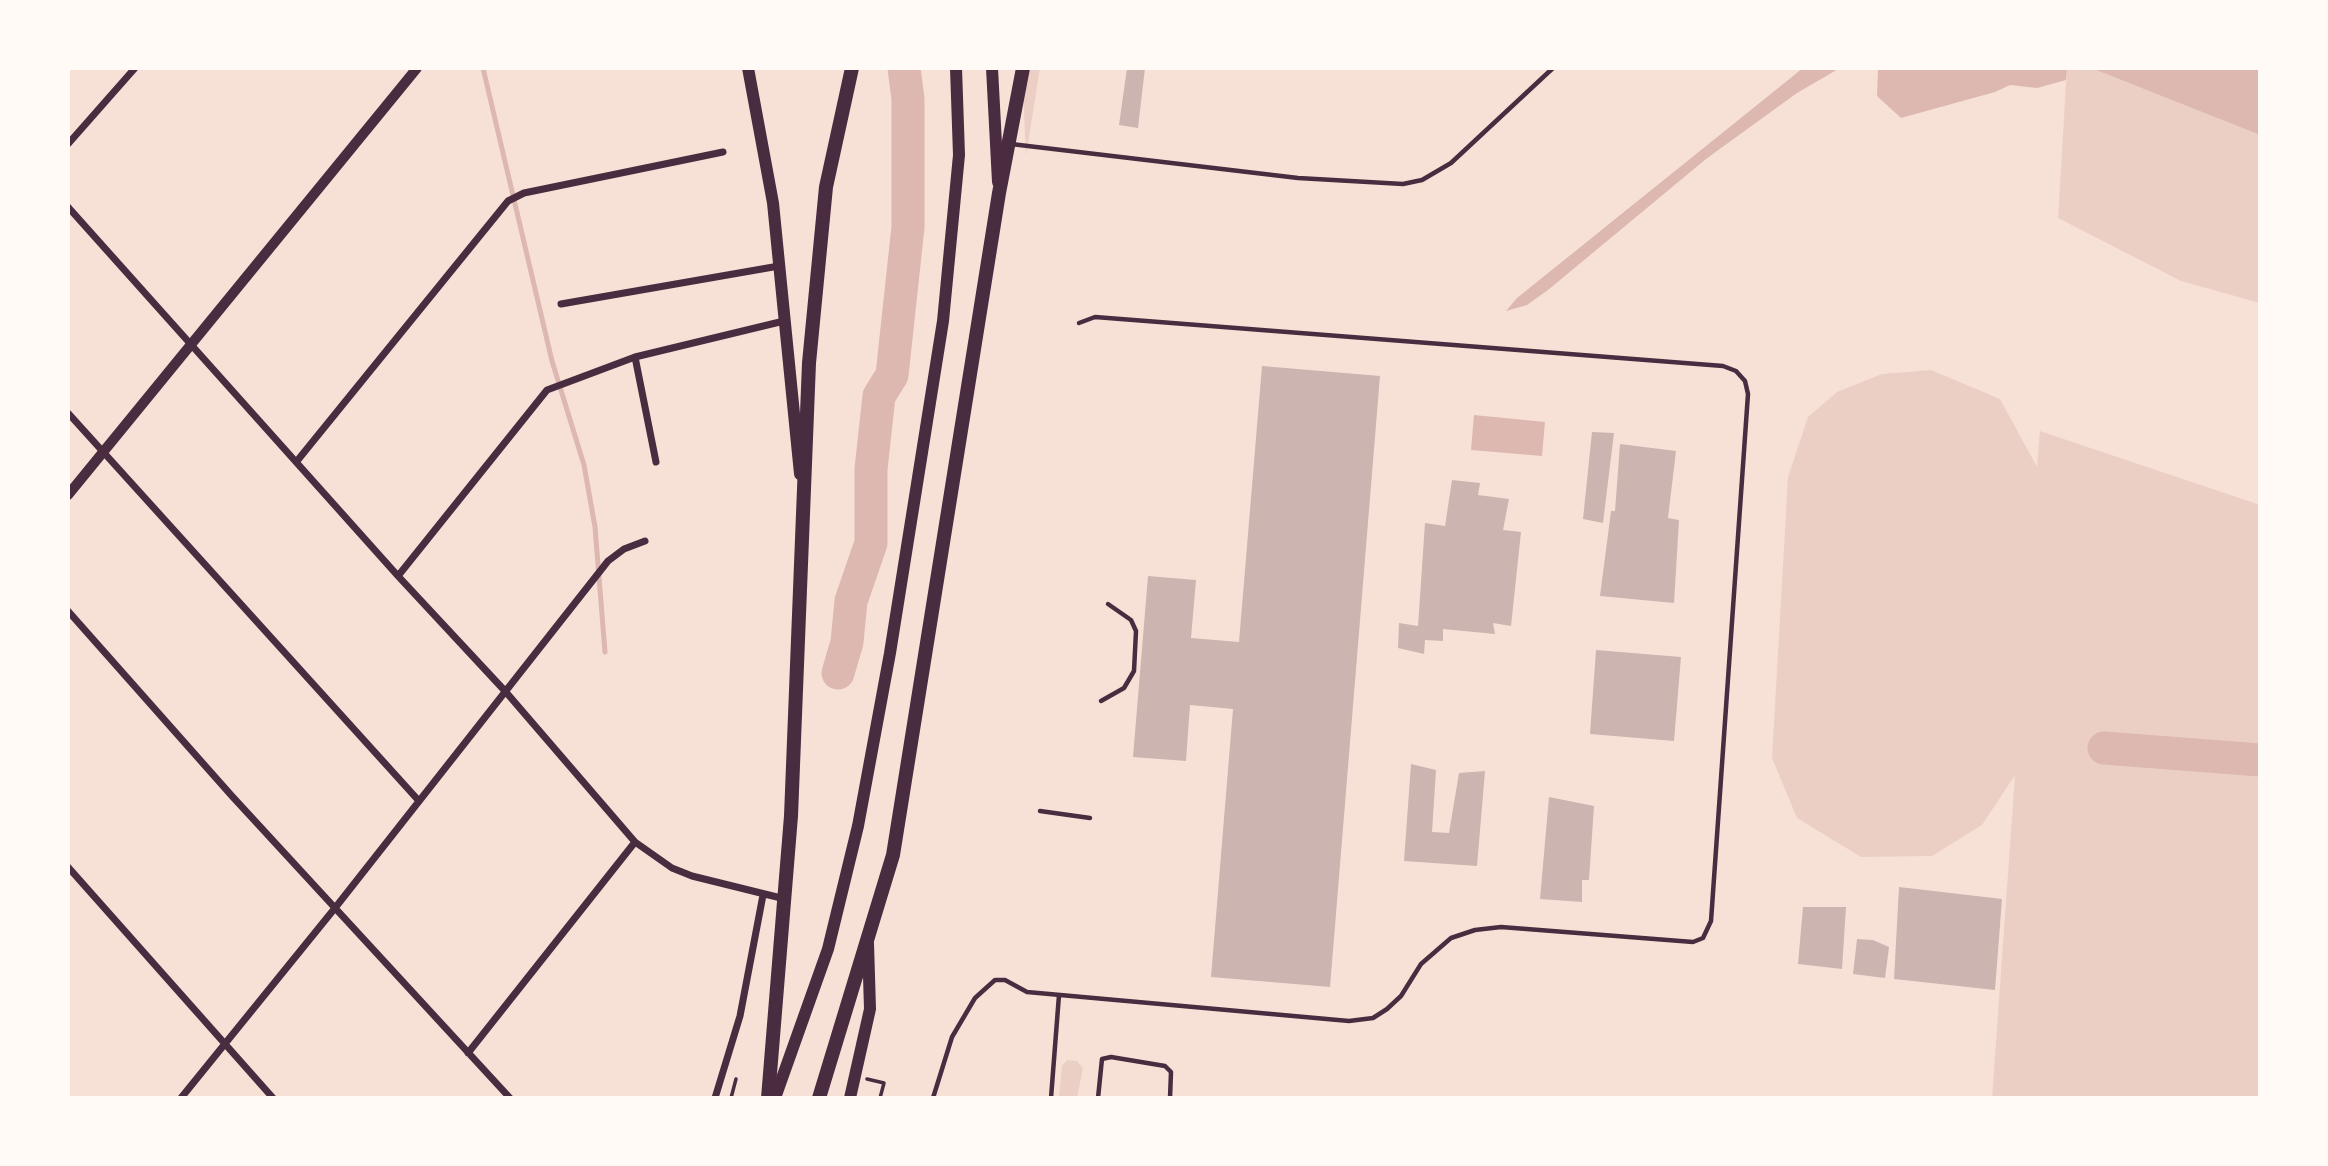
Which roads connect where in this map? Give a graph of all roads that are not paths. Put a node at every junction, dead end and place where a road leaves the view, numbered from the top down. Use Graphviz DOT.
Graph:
graph roads {
  1 [pos="135,68"];
  2 [pos="417,68"];
  3 [pos="748,68"];
  4 [pos="852,68"];
  5 [pos="956,68"];
  6 [pos="992,68"];
  7 [pos="1023,68"];
  8 [pos="1553,68"];
  9 [pos="68,144"];
  10 [pos="1010,144"];
  11 [pos="723,152"];
  12 [pos="999,193"];
  13 [pos="68,206"];
  14 [pos="779,266"];
  15 [pos="561,304"];
  16 [pos="784,321"];
  17 [pos="1079,323"];
  18 [pos="193,346"];
  19 [pos="635,357"];
  20 [pos="68,413"];
  21 [pos="104,452"];
  22 [pos="297,461"];
  23 [pos="656,462"];
  24 [pos="802,490"];
  25 [pos="68,495"];
  26 [pos="645,541"];
  27 [pos="398,576"];
  28 [pos="1108,604"];
  29 [pos="68,611"];
  30 [pos="505,691"];
  31 [pos="1101,701"];
  32 [pos="419,801"];
  33 [pos="1040,811"];
  34 [pos="1090,818"];
  35 [pos="635,842"];
  36 [pos="68,867"];
  37 [pos="763,895"];
  38 [pos="786,899"];
  39 [pos="335,908"];
  40 [pos="868,940"];
  41 [pos="1059,995"];
  42 [pos="226,1043"];
  43 [pos="468,1053"];
  44 [pos="181,1098"];
  45 [pos="273,1098"];
  46 [pos="510,1098"];
  47 [pos="715,1098"];
  48 [pos="768,1098"];
  49 [pos="775,1098"];
  50 [pos="820,1098"];
  51 [pos="850,1098"];
  52 [pos="933,1098"];
  53 [pos="1051,1098"];
  54 [pos="1098,1098"];
  55 [pos="1170,1098"];
  1 -- 9 [label="street"];
  2 -- 18 [label="street"];
  3 -- 14 [label="main road"];
  4 -- 24 [label="highway"];
  5 -- 49 [label="main road"];
  6 -- 12 [label="main road"];
  7 -- 10 [label="highway"];
  8 -- 10 [label="lane"];
  10 -- 12 [label="highway"];
  11 -- 22 [label="street"];
  12 -- 40 [label="highway"];
  13 -- 18 [label="street"];
  14 -- 15 [label="street"];
  14 -- 16 [label="main road"];
  16 -- 19 [label="street"];
  16 -- 24 [label="main road"];
  17 -- 41 [label="lane"];
  18 -- 21 [label="street"];
  18 -- 22 [label="street"];
  19 -- 23 [label="street"];
  19 -- 27 [label="street"];
  20 -- 21 [label="street"];
  21 -- 25 [label="street"];
  21 -- 32 [label="street"];
  22 -- 27 [label="street"];
  24 -- 38 [label="highway"];
  26 -- 30 [label="street"];
  27 -- 30 [label="street"];
  28 -- 31 [label="lane"];
  29 -- 39 [label="street"];
  30 -- 32 [label="street"];
  30 -- 35 [label="street"];
  32 -- 39 [label="street"];
  33 -- 34 [label="lane"];
  35 -- 37 [label="street"];
  35 -- 43 [label="street"];
  36 -- 42 [label="street"];
  37 -- 38 [label="street"];
  37 -- 47 [label="street"];
  38 -- 48 [label="highway"];
  39 -- 42 [label="street"];
  39 -- 43 [label="street"];
  40 -- 50 [label="highway"];
  40 -- 51 [label="main road"];
  41 -- 52 [label="lane"];
  41 -- 53 [label="lane"];
  42 -- 44 [label="street"];
  42 -- 45 [label="street"];
  43 -- 46 [label="street"];
  54 -- 55 [label="lane"];
}
